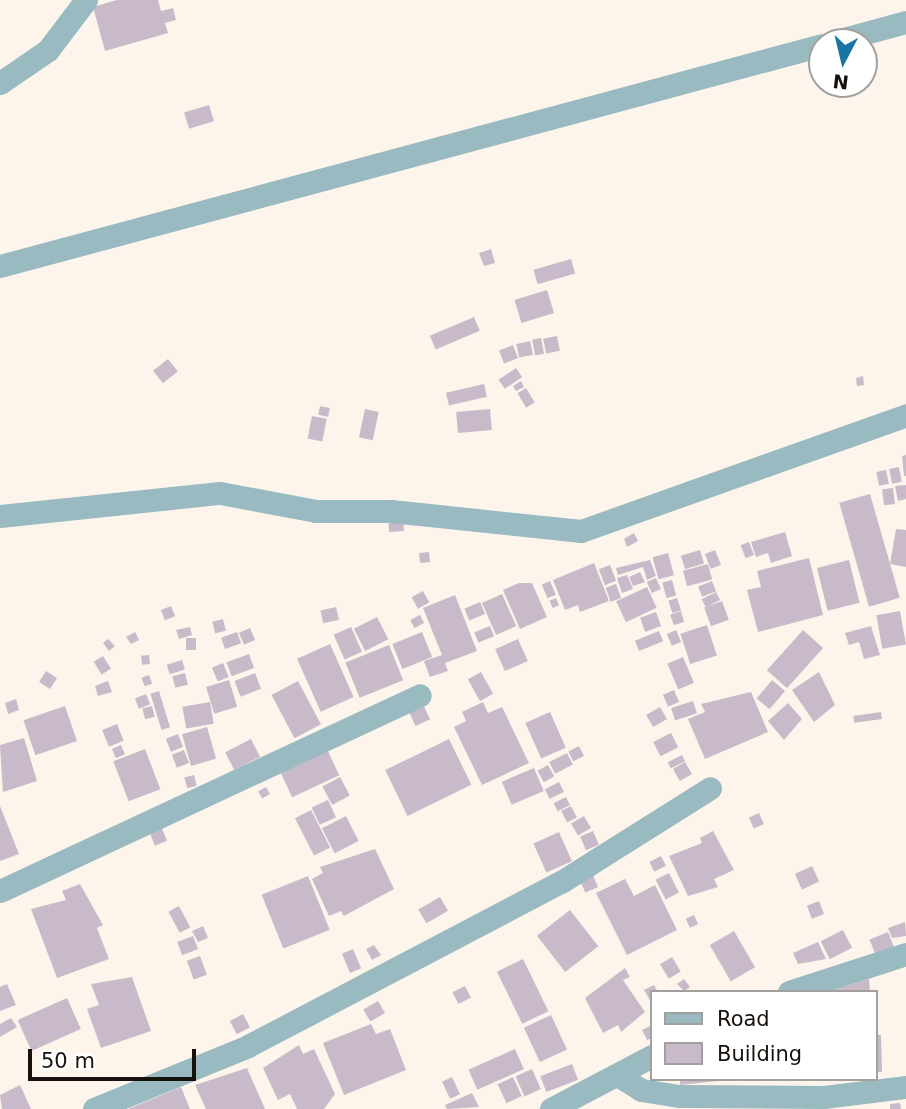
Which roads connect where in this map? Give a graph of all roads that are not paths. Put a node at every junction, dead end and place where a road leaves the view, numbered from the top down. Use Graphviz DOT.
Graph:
graph roads {
  1 [pos="86,0"];
  2 [pos="906,22"];
  3 [pos="878,30"];
  4 [pos="808,49"];
  5 [pos="0,83"];
  6 [pos="0,266"];
  7 [pos="906,415"];
  8 [pos="0,516"];
  9 [pos="420,695"];
  10 [pos="710,788"];
  11 [pos="0,891"];
  12 [pos="906,954"];
  13 [pos="795,990"];
  14 [pos="650,1057"];
  15 [pos="619,1076"];
  16 [pos="906,1087"];
  17 [pos="94,1109"];
  18 [pos="551,1109"];
  1 -- 5 [label="street"];
  2 -- 3 [label="street"];
  4 -- 6 [label="street"];
  7 -- 8 [label="street"];
  9 -- 11 [label="street"];
  10 -- 17 [label="street"];
  12 -- 13 [label="street"];
  14 -- 15 [label="street"];
  15 -- 16 [label="street"];
  15 -- 18 [label="street"];
}
